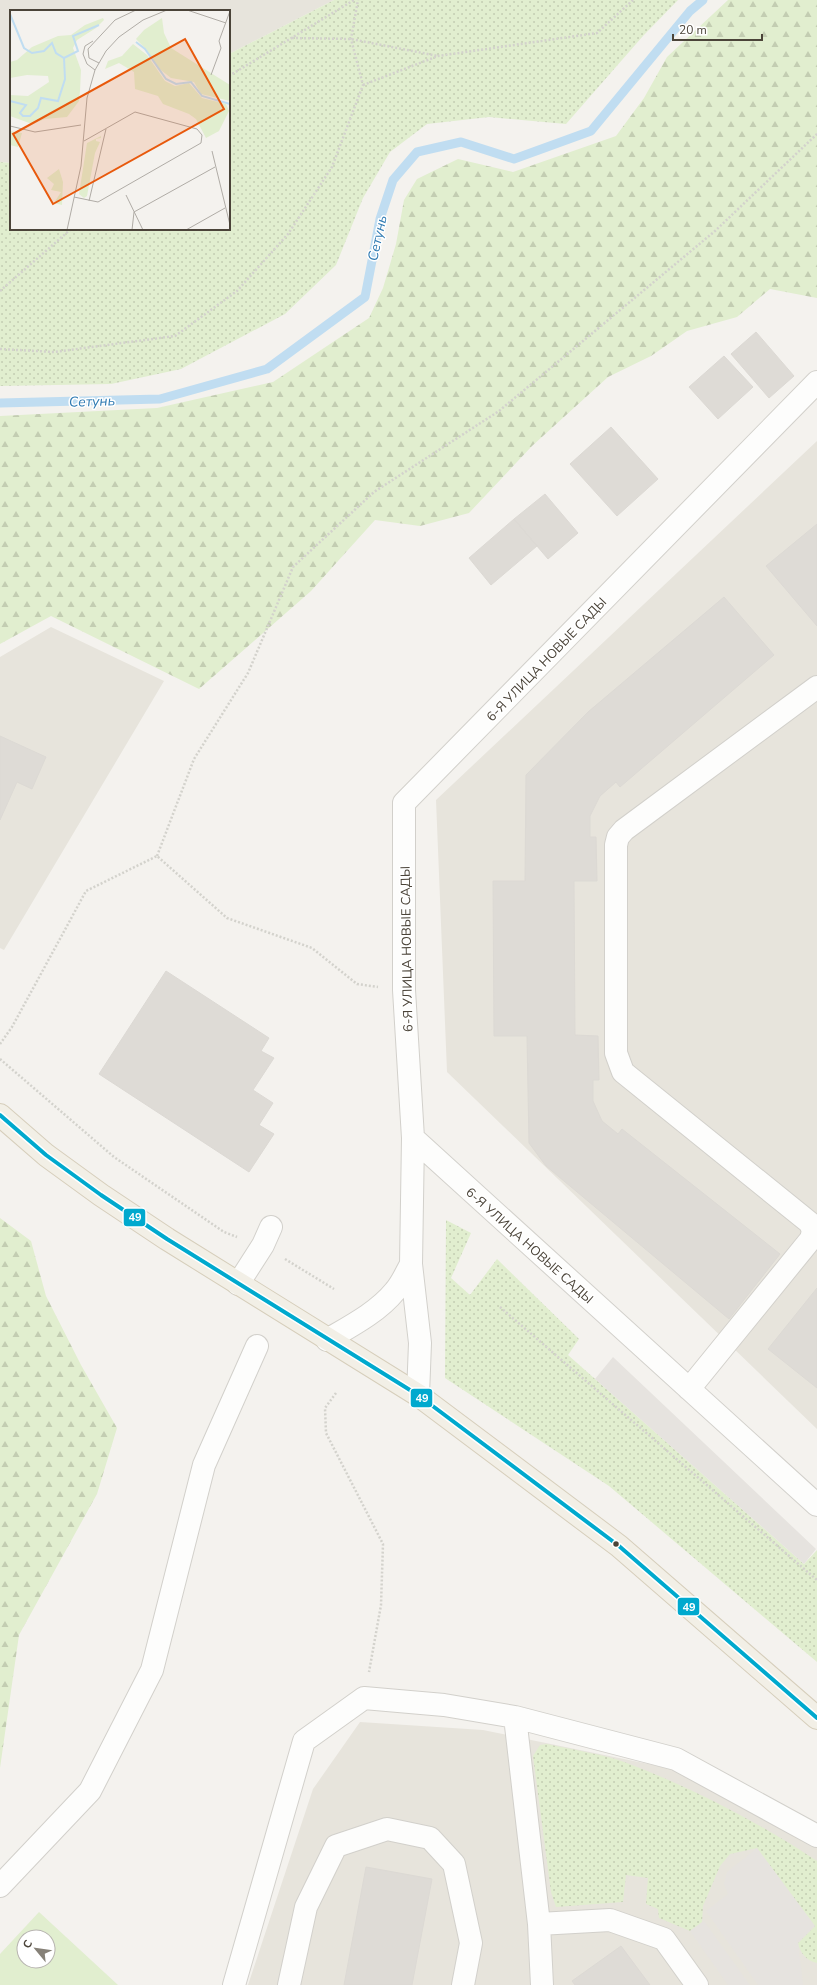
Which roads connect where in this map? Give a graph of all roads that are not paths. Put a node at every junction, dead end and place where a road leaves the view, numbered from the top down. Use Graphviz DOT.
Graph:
graph roads {
  1 [pos="817,382"];
  2 [pos="817,687"];
  3 [pos="0,1115"];
  4 [pos="413,1138"];
  5 [pos="267,1236"];
  6 [pos="411,1264"];
  7 [pos="238,1284"];
  8 [pos="327,1340"];
  9 [pos="257,1346"];
  10 [pos="689,1389"];
  11 [pos="418,1395"];
  12 [pos="817,1505"];
  13 [pos="514,1717"];
  14 [pos="817,1718"];
  15 [pos="817,1836"];
  16 [pos="0,1886"];
  17 [pos="539,1924"];
  18 [pos="234,1985"];
  19 [pos="289,1985"];
  20 [pos="463,1985"];
  21 [pos="542,1985"];
  22 [pos="697,1985"];
  1 -- 4 [label="street, 6-Я УЛИЦА НОВЫЕ САДЫ"];
  2 -- 10 [label="street"];
  3 -- 7 [label="main road"];
  4 -- 6 [label="street"];
  4 -- 10 [label="street, 6-Я УЛИЦА НОВЫЕ САДЫ"];
  5 -- 7 [label="street"];
  6 -- 8 [label="street"];
  6 -- 11 [label="street"];
  7 -- 8 [label="main road"];
  8 -- 11 [label="main road"];
  9 -- 16 [label="street"];
  10 -- 12 [label="street, 6-Я УЛИЦА НОВЫЕ САДЫ"];
  11 -- 14 [label="main road"];
  13 -- 15 [label="street"];
  13 -- 17 [label="street"];
  13 -- 18 [label="street"];
  17 -- 21 [label="street"];
  17 -- 22 [label="street"];
  19 -- 20 [label="street"];
}
